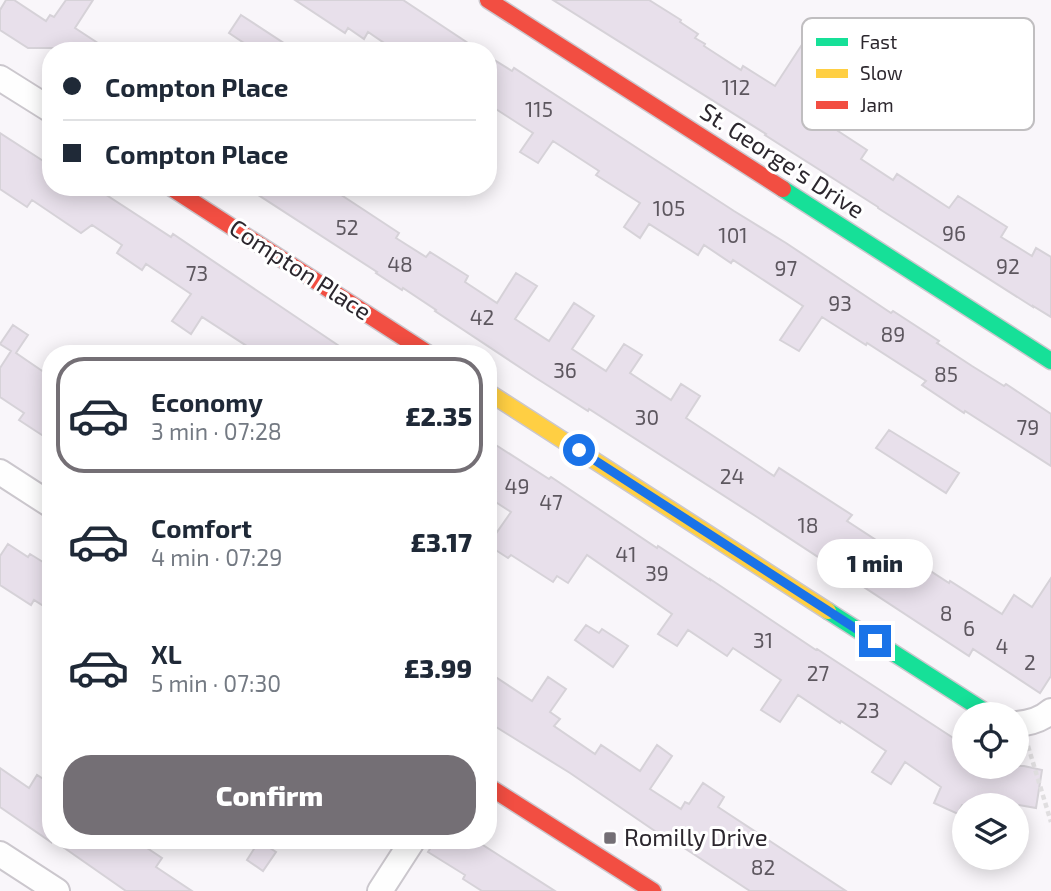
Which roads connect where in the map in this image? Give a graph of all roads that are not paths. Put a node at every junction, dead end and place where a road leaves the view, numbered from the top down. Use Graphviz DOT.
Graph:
graph roads {
  1 [pos="488,0"];
  2 [pos="1,81"];
  3 [pos="42,105"];
  4 [pos="184,196"];
  5 [pos="415,345"];
  6 [pos="1051,360"];
  7 [pos="497,398"];
  8 [pos="0,472"];
  9 [pos="42,499"];
  10 [pos="970,702"];
  11 [pos="1051,711"];
  12 [pos="1029,722"];
  13 [pos="497,792"];
  14 [pos="407,849"];
  15 [pos="0,854"];
  16 [pos="57,891"];
  17 [pos="380,891"];
  18 [pos="653,891"];
  1 -- 6 [label="street, St. George's Drive"];
  2 -- 3 [label="street"];
  4 -- 5 [label="street, Compton Place"];
  7 -- 10 [label="street"];
  8 -- 9 [label="street"];
  11 -- 12 [label="street"];
  13 -- 18 [label="street"];
  14 -- 17 [label="street"];
  15 -- 16 [label="street"];
}
